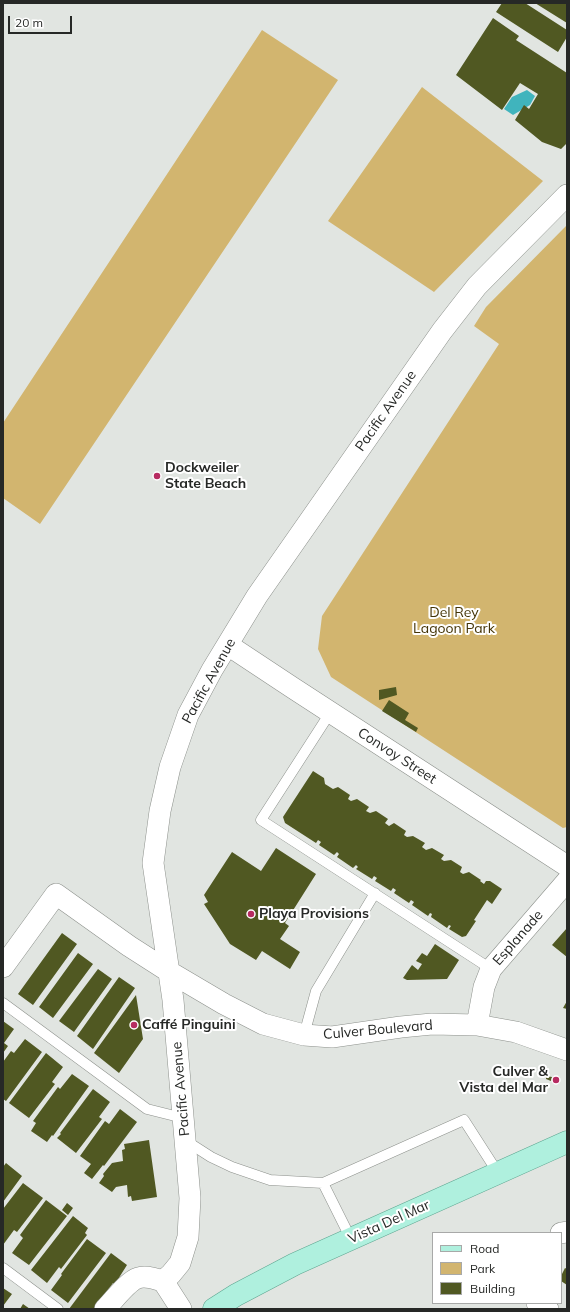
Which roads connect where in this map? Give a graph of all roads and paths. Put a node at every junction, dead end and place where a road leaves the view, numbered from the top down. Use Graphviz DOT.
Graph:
graph roads {
  1 [pos="567,195"];
  2 [pos="228,645"];
  3 [pos="330,713"];
  4 [pos="567,866"];
  5 [pos="567,881"];
  6 [pos="375,893"];
  7 [pos="3,967"];
  8 [pos="491,969"];
  9 [pos="168,971"];
  10 [pos="3,1003"];
  11 [pos="477,1025"];
  12 [pos="304,1035"];
  13 [pos="567,1050"];
  14 [pos="183,1118"];
  15 [pos="185,1141"];
  16 [pos="567,1142"];
  17 [pos="498,1173"];
  18 [pos="323,1183"];
  19 [pos="351,1239"];
  20 [pos="3,1268"];
  21 [pos="163,1281"];
  22 [pos="539,1304"];
  23 [pos="58,1309"];
  24 [pos="105,1309"];
  25 [pos="181,1309"];
  26 [pos="214,1309"];
  27 [pos="548,1309"];
  1 -- 2 [label="street, Pacific Avenue"];
  2 -- 3 [label="street, Convoy Street"];
  2 -- 9 [label="street, Pacific Avenue"];
  3 -- 4 [label="street, Convoy Street"];
  3 -- 6 [label="lane"];
  5 -- 8 [label="street, Esplanade"];
  6 -- 8 [label="lane"];
  6 -- 12 [label="lane"];
  7 -- 9 [label="street, Culver Boulevard"];
  8 -- 11 [label="street, Esplanade"];
  9 -- 12 [label="street, Culver Boulevard"];
  9 -- 14 [label="street, Pacific Avenue"];
  10 -- 14 [label="lane"];
  11 -- 12 [label="street, Culver Boulevard"];
  11 -- 13 [label="street, Culver Boulevard"];
  14 -- 15 [label="street, Pacific Avenue"];
  15 -- 18 [label="lane"];
  15 -- 21 [label="street, Pacific Avenue"];
  16 -- 17 [label="main road, Vista Del Mar"];
  17 -- 18 [label="lane"];
  17 -- 19 [label="main road, Vista Del Mar"];
  18 -- 19 [label="lane"];
  19 -- 26 [label="main road, Vista Del Mar"];
  20 -- 23 [label="lane"];
  21 -- 24 [label="street"];
  21 -- 25 [label="street"];
  22 -- 27 [label="street"];
}
